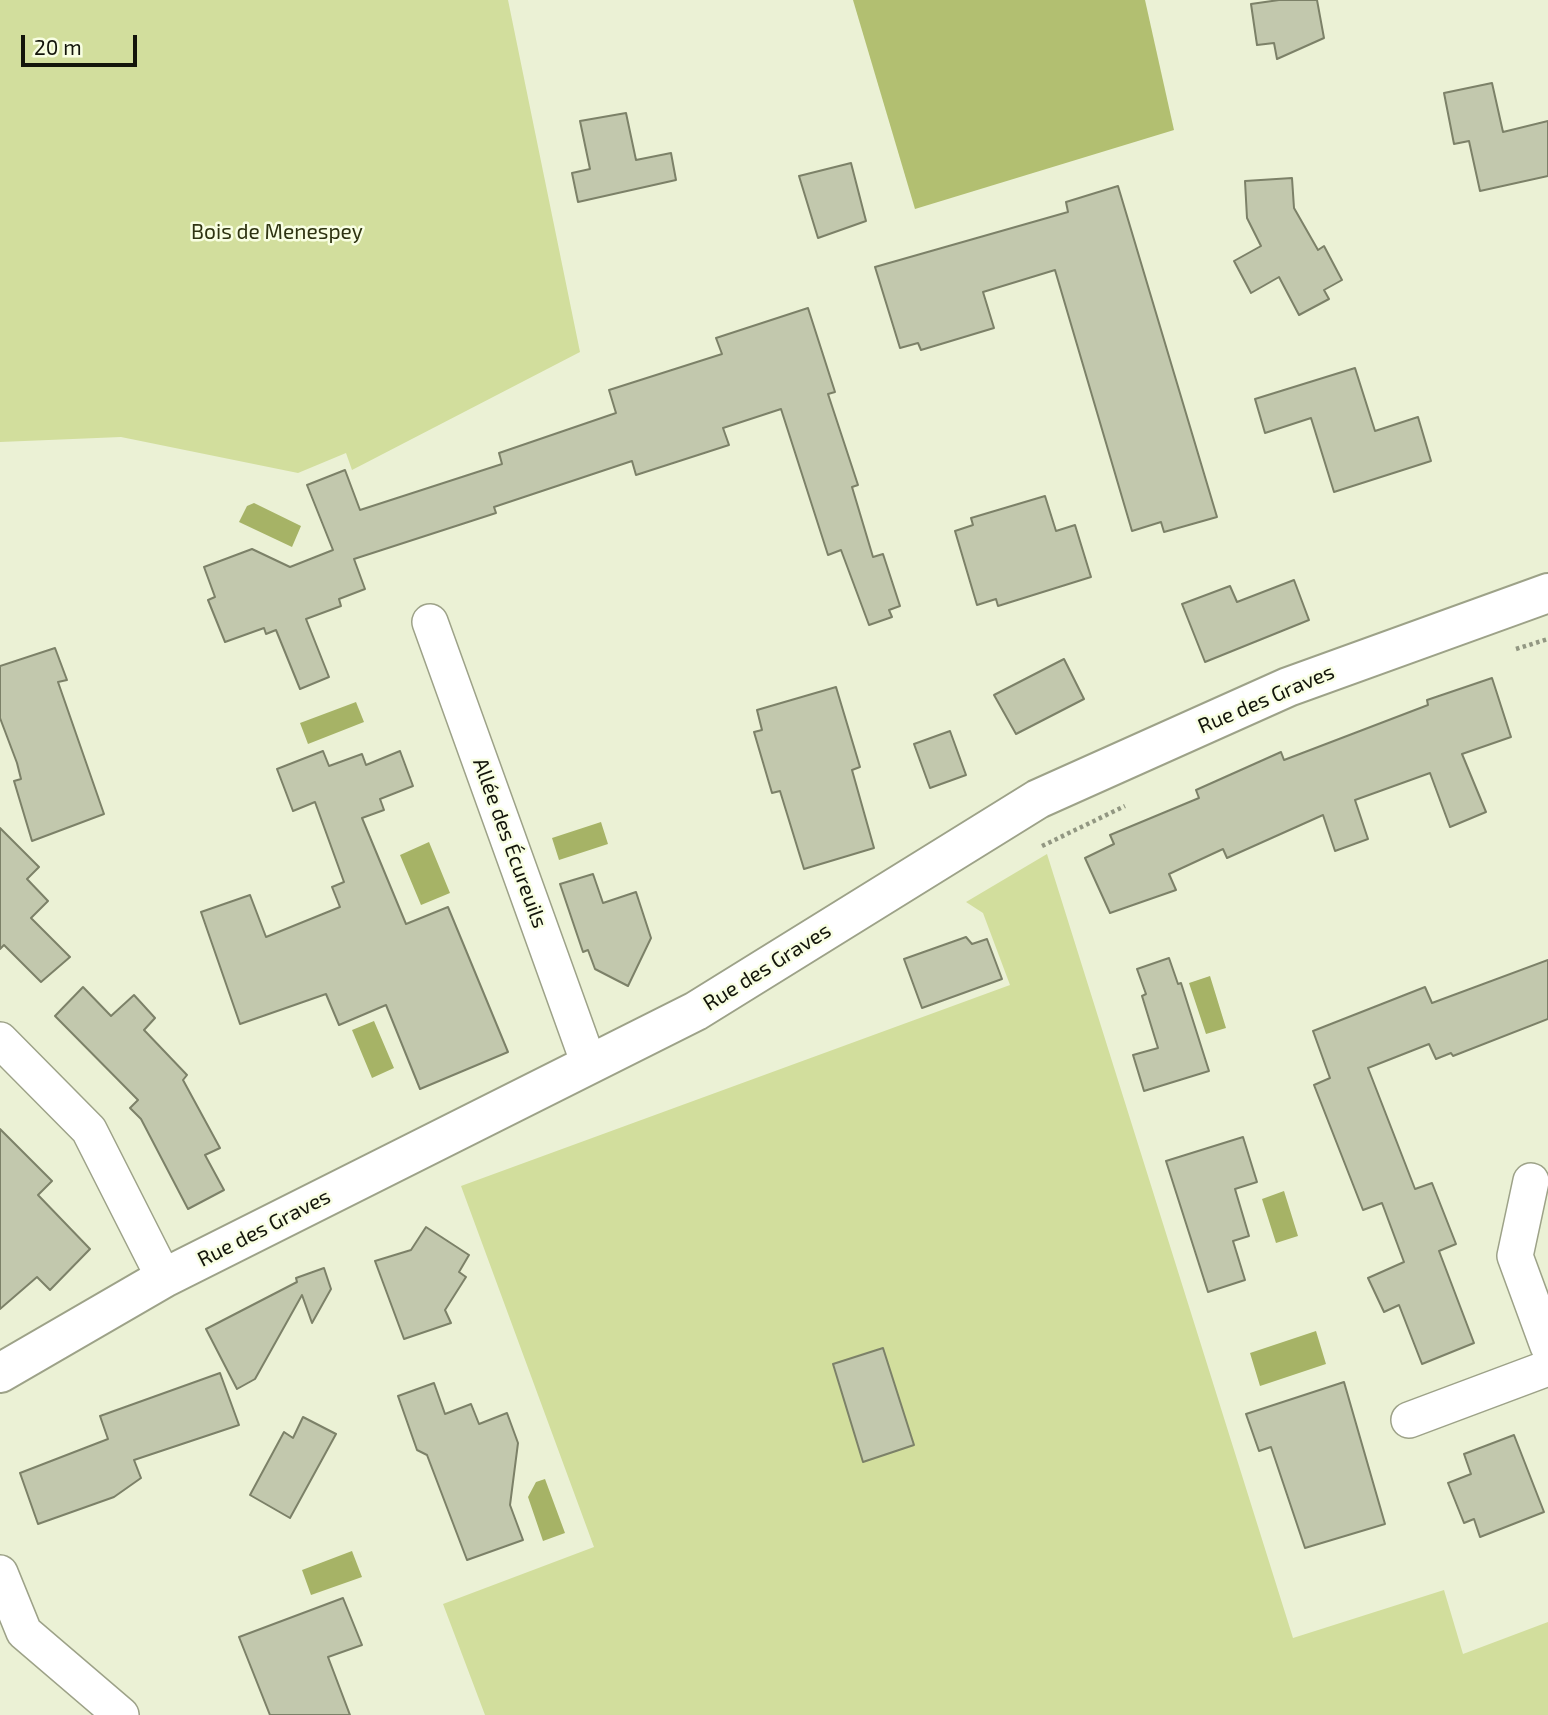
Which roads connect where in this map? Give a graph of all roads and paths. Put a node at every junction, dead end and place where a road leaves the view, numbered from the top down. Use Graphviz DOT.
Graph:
graph roads {
  1 [pos="1548,593"];
  2 [pos="430,622"];
  3 [pos="0,1040"];
  4 [pos="589,1064"];
  5 [pos="1531,1181"];
  6 [pos="164,1279"];
  7 [pos="1548,1346"];
  8 [pos="1548,1368"];
  9 [pos="0,1373"];
  10 [pos="1409,1420"];
  11 [pos="0,1573"];
  12 [pos="121,1715"];
  1 -- 4 [label="street, Rue des Graves"];
  2 -- 4 [label="street, Allée des Écureuils"];
  3 -- 6 [label="street"];
  4 -- 6 [label="street, Rue des Graves"];
  5 -- 7 [label="street"];
  6 -- 9 [label="street, Rue des Graves"];
  8 -- 10 [label="street"];
  11 -- 12 [label="street"];
}
